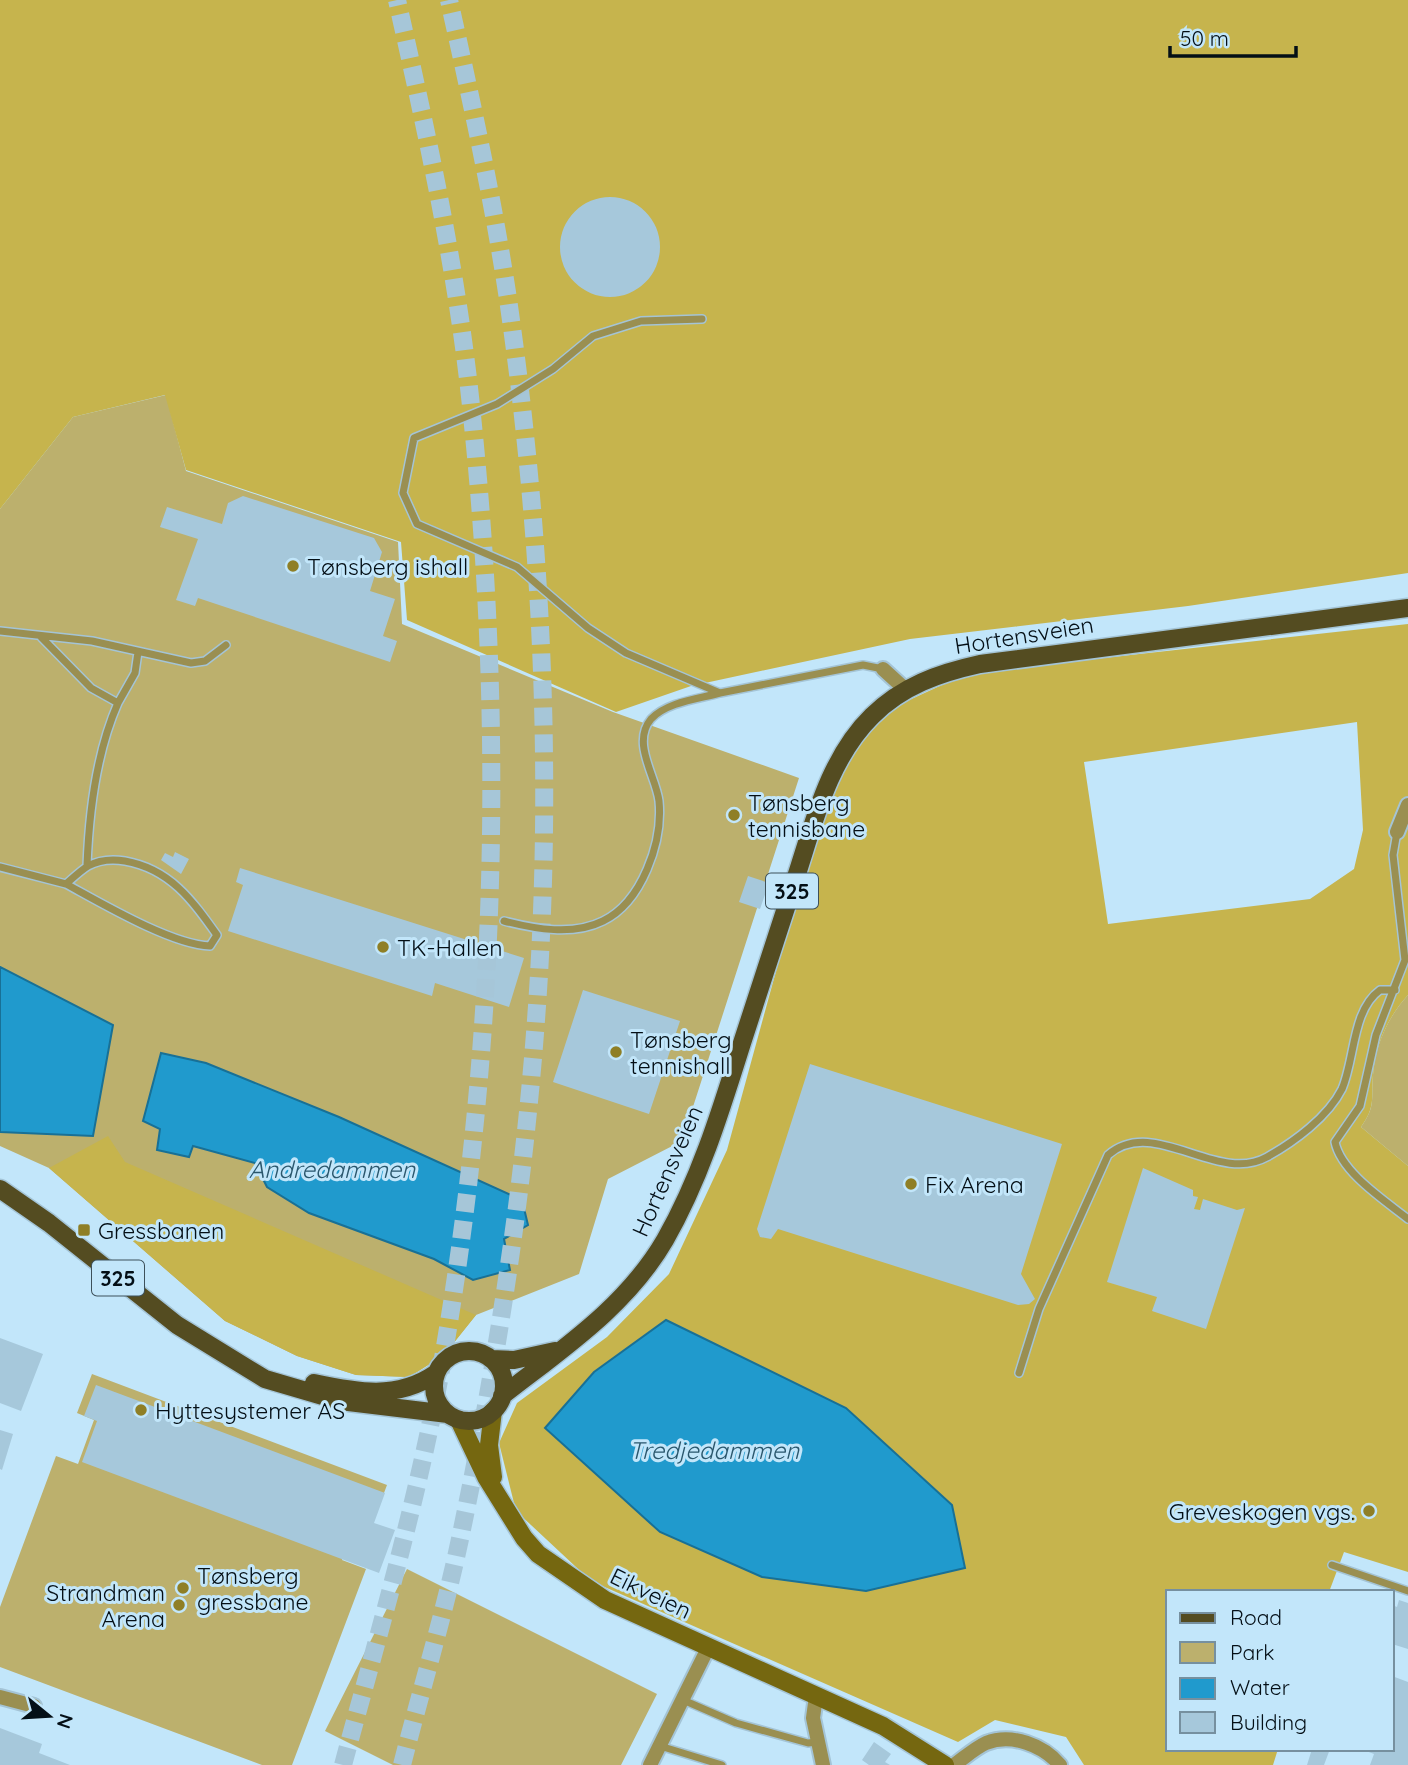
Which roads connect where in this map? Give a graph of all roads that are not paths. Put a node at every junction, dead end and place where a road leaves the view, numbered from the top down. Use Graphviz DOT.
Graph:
graph roads {
  1 [pos="702,319"];
  2 [pos="1408,608"];
  3 [pos="0,631"];
  4 [pos="41,637"];
  5 [pos="226,645"];
  6 [pos="138,652"];
  7 [pos="883,669"];
  8 [pos="906,690"];
  9 [pos="720,693"];
  10 [pos="118,703"];
  11 [pos="1408,804"];
  12 [pos="1397,832"];
  13 [pos="87,866"];
  14 [pos="0,867"];
  15 [pos="66,884"];
  16 [pos="504,920"];
  17 [pos="1395,990"];
  18 [pos="0,1189"];
  19 [pos="1408,1219"];
  20 [pos="561,1349"];
  21 [pos="491,1359"];
  22 [pos="240,1362"];
  23 [pos="1019,1373"];
  24 [pos="435,1374"];
  25 [pos="497,1404"];
  26 [pos="454,1417"];
  27 [pos="498,1494"];
  28 [pos="1332,1565"];
  29 [pos="1408,1591"];
  30 [pos="708,1648"];
  31 [pos="816,1696"];
  32 [pos="0,1697"];
  33 [pos="683,1700"];
  34 [pos="34,1706"];
  35 [pos="819,1742"];
  36 [pos="660,1746"];
  37 [pos="650,1765"];
  38 [pos="722,1765"];
  39 [pos="823,1765"];
  40 [pos="944,1765"];
  41 [pos="954,1765"];
  42 [pos="1060,1765"];
  1 -- 9 [label="lane"];
  2 -- 8 [label="main road, Hortensveien / 325"];
  3 -- 4 [label="lane"];
  4 -- 6 [label="lane"];
  4 -- 10 [label="lane"];
  5 -- 6 [label="lane"];
  6 -- 10 [label="lane"];
  7 -- 8 [label="street"];
  7 -- 9 [label="lane"];
  8 -- 20 [label="main road, Hortensveien / 325"];
  9 -- 16 [label="lane"];
  10 -- 13 [label="lane"];
  11 -- 12 [label="street"];
  12 -- 17 [label="lane"];
  13 -- 15 [label="lane"];
  13 -- 15 [label="lane"];
  14 -- 15 [label="lane"];
  17 -- 19 [label="lane"];
  17 -- 23 [label="lane"];
  18 -- 22 [label="main road, 325"];
  20 -- 21 [label="main road, Hortensveien / 325"];
  20 -- 25 [label="main road, Hortensveien / 325"];
  21 -- 24 [label="main road, 325"];
  21 -- 25 [label="main road"];
  22 -- 24 [label="main road, 325"];
  22 -- 26 [label="main road, 325"];
  24 -- 26 [label="main road"];
  25 -- 26 [label="main road, 325"];
  25 -- 27 [label="main road, Eikveien"];
  26 -- 27 [label="main road, Eikveien"];
  27 -- 30 [label="main road, Eikveien"];
  28 -- 29 [label="lane"];
  30 -- 31 [label="main road, Eikveien"];
  30 -- 33 [label="street"];
  31 -- 35 [label="street"];
  31 -- 40 [label="main road, Eikveien"];
  32 -- 34 [label="street"];
  33 -- 35 [label="lane"];
  33 -- 36 [label="street"];
  35 -- 39 [label="street"];
  36 -- 37 [label="street"];
  36 -- 38 [label="lane"];
  41 -- 42 [label="street"];
}
